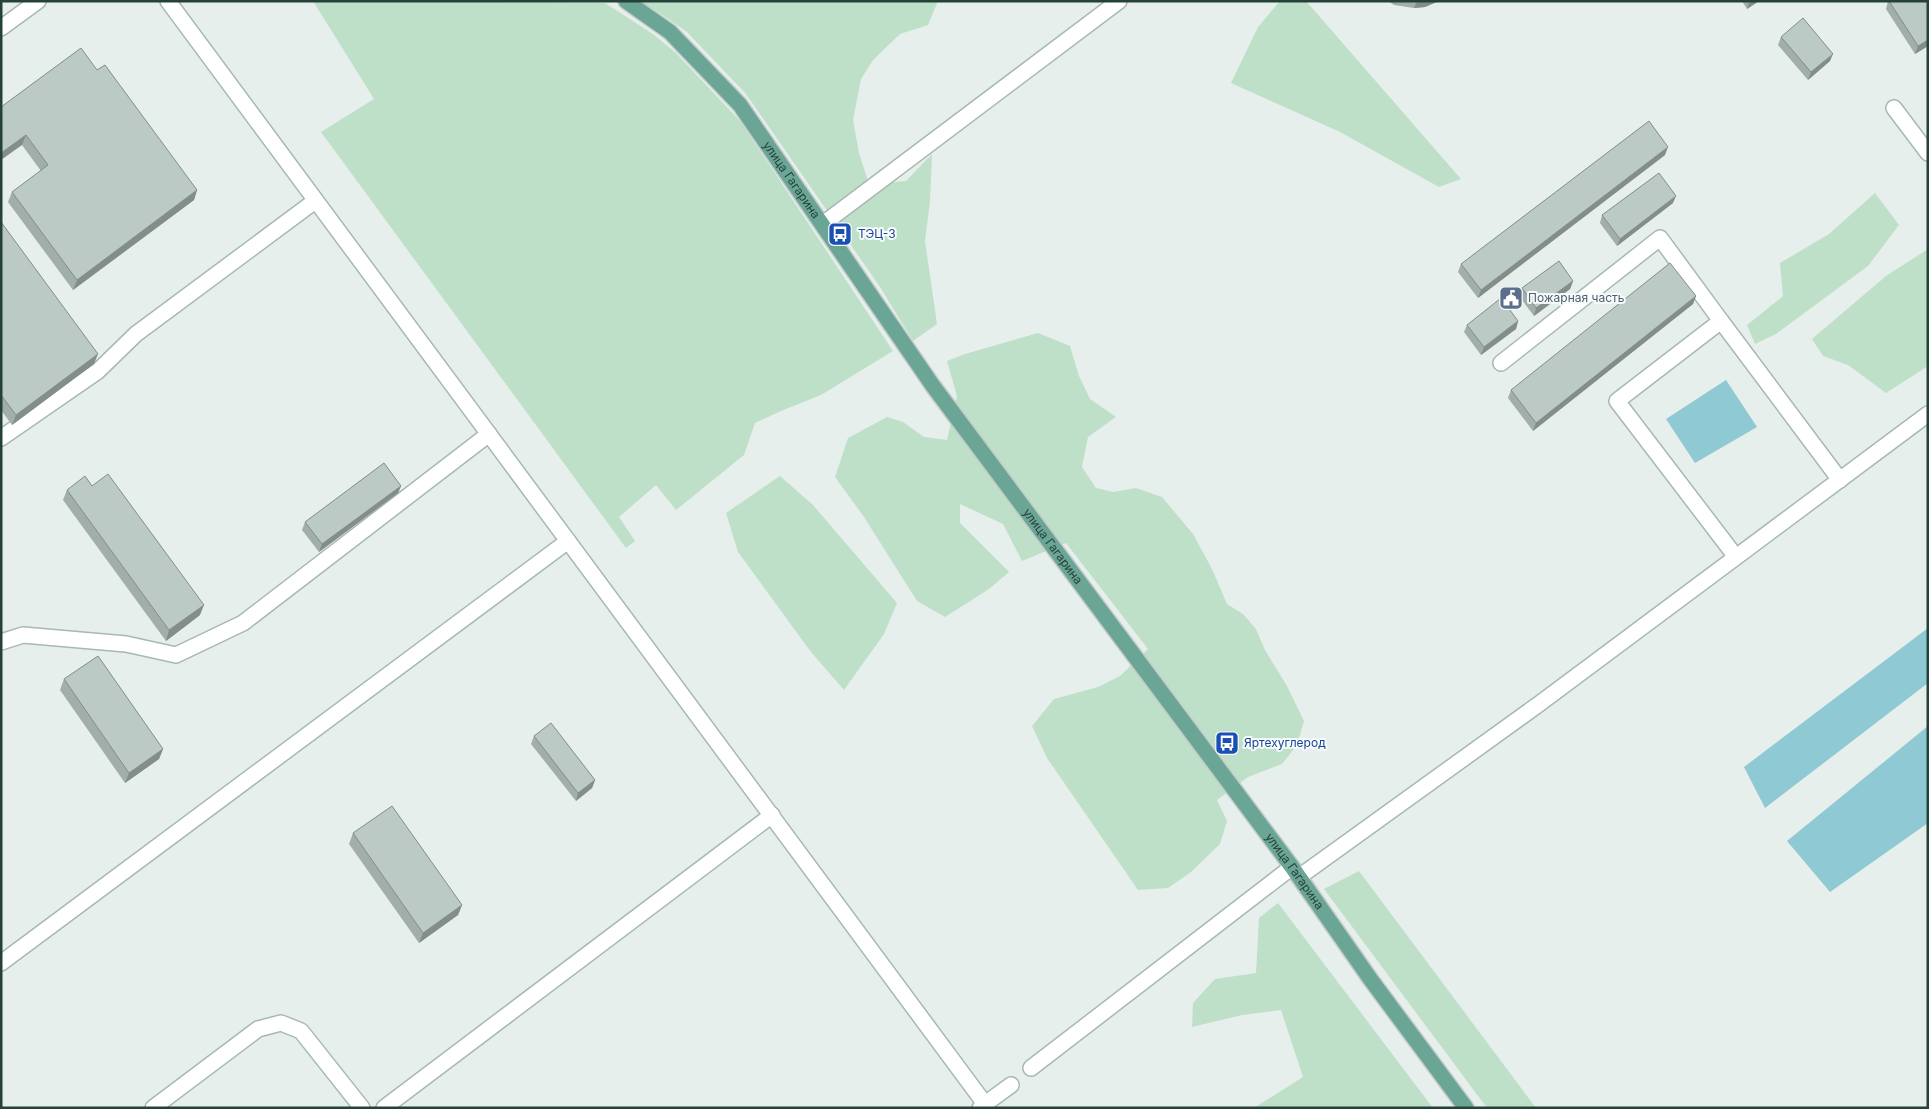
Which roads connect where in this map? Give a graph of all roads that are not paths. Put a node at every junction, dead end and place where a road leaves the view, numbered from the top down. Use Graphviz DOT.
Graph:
graph roads {
  1 [pos="38,1"];
  2 [pos="168,1"];
  3 [pos="626,1"];
  4 [pos="1119,1"];
  5 [pos="1,28"];
  6 [pos="1894,108"];
  7 [pos="1928,153"];
  8 [pos="316,201"];
  9 [pos="823,224"];
  10 [pos="1721,321"];
  11 [pos="1501,363"];
  12 [pos="1928,414"];
  13 [pos="489,434"];
  14 [pos="1,438"];
  15 [pos="1840,480"];
  16 [pos="568,541"];
  17 [pos="1736,557"];
  18 [pos="1,642"];
  19 [pos="772,816"];
  20 [pos="1296,872"];
  21 [pos="1,962"];
  22 [pos="1031,1068"];
  23 [pos="1011,1085"];
  24 [pos="982,1106"];
  25 [pos="153,1108"];
  26 [pos="362,1108"];
  27 [pos="384,1108"];
  28 [pos="1466,1108"];
  1 -- 5 [label="street"];
  2 -- 8 [label="street"];
  3 -- 9 [label="main road, улица Гагарина"];
  4 -- 9 [label="street"];
  6 -- 7 [label="street"];
  8 -- 13 [label="street"];
  8 -- 14 [label="street"];
  9 -- 20 [label="main road, улица Гагарина"];
  10 -- 11 [label="street"];
  10 -- 15 [label="street"];
  10 -- 17 [label="street"];
  12 -- 15 [label="street"];
  13 -- 16 [label="street"];
  13 -- 18 [label="street"];
  15 -- 17 [label="street"];
  16 -- 19 [label="street"];
  16 -- 21 [label="street"];
  17 -- 20 [label="street"];
  19 -- 24 [label="street"];
  19 -- 27 [label="street"];
  20 -- 22 [label="street"];
  20 -- 28 [label="main road, улица Гагарина"];
  23 -- 24 [label="street"];
  25 -- 26 [label="street"];
}
